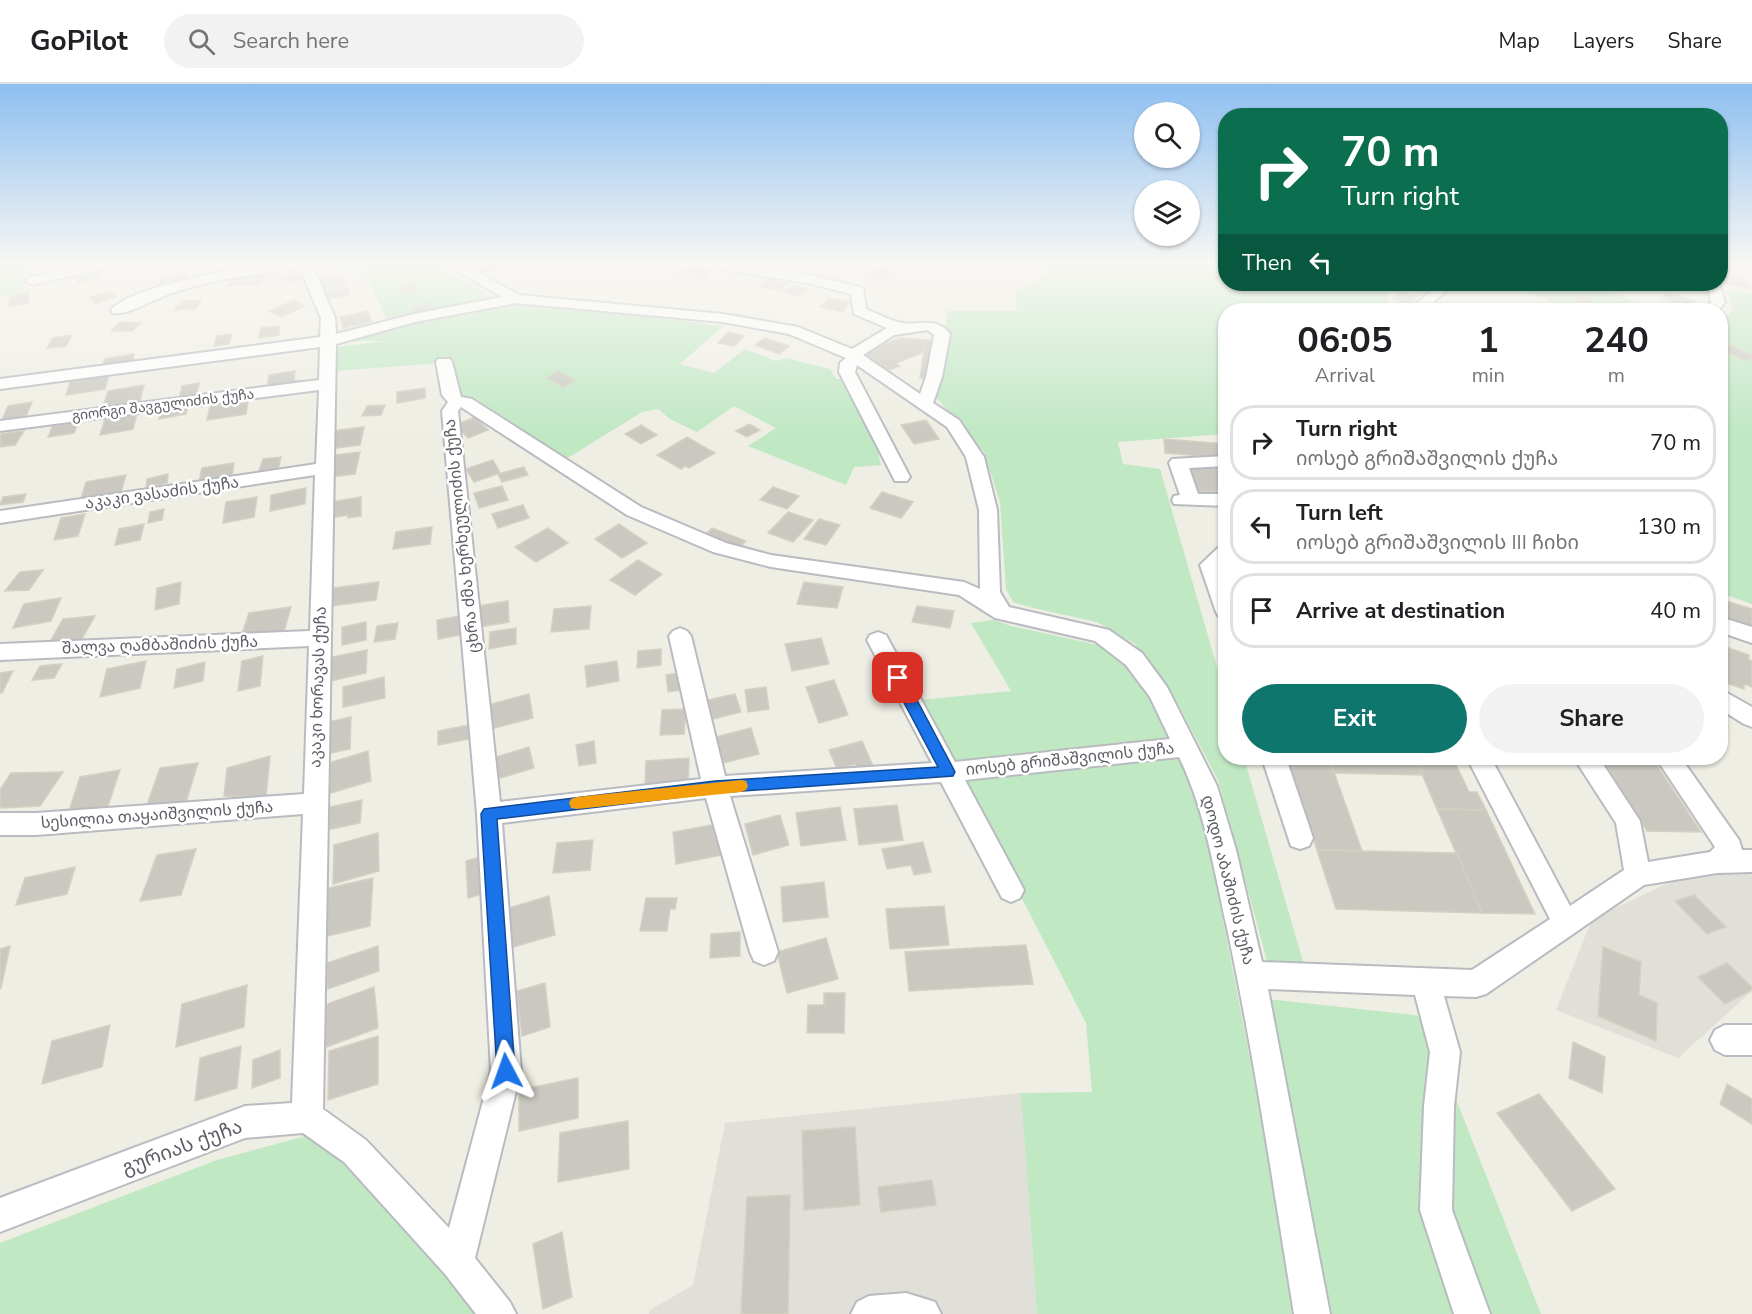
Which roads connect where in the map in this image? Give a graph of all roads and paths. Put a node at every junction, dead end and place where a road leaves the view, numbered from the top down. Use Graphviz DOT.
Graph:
graph roads {
  1 [pos="328,319"];
  2 [pos="409,319"];
  3 [pos="731,319"];
  4 [pos="880,319"];
  5 [pos="902,328"];
  6 [pos="328,341"];
  7 [pos="855,357"];
  8 [pos="444,362"];
  9 [pos="0,384"];
  10 [pos="327,384"];
  11 [pos="456,402"];
  12 [pos="924,405"];
  13 [pos="0,426"];
  14 [pos="1218,461"];
  15 [pos="324,468"];
  16 [pos="901,477"];
  17 [pos="1218,500"];
  18 [pos="0,517"];
  19 [pos="1218,558"];
  20 [pos="1218,588"];
  21 [pos="1002,613"];
  22 [pos="1728,627"];
  23 [pos="1752,635"];
  24 [pos="680,636"];
  25 [pos="320,638"];
  26 [pos="878,640"];
  27 [pos="0,652"];
  28 [pos="1728,703"];
  29 [pos="1752,718"];
  30 [pos="1186,747"];
  31 [pos="1276,765"];
  32 [pos="1483,765"];
  33 [pos="1591,765"];
  34 [pos="1673,765"];
  35 [pos="948,772"];
  36 [pos="715,787"];
  37 [pos="314,803"];
  38 [pos="489,814"];
  39 [pos="0,824"];
  40 [pos="1300,838"];
  41 [pos="1752,861"];
  42 [pos="1717,862"];
  43 [pos="1638,875"];
  44 [pos="1011,890"];
  45 [pos="1566,924"];
  46 [pos="764,952"];
  47 [pos="1251,975"];
  48 [pos="1426,982"];
  49 [pos="307,1117"];
  50 [pos="0,1215"];
  51 [pos="457,1262"];
  52 [pos="498,1314"];
  53 [pos="870,1314"];
  54 [pos="922,1314"];
  55 [pos="1312,1314"];
  56 [pos="1472,1314"];
  1 -- 6 [label="street, აკაკი ხორავას ქუჩა"];
  2 -- 6 [label="street"];
  3 -- 7 [label="street"];
  4 -- 5 [label="street"];
  5 -- 7 [label="street"];
  5 -- 12 [label="street"];
  6 -- 9 [label="street"];
  6 -- 10 [label="street, აკაკი ხორავას ქუჩა"];
  7 -- 12 [label="street"];
  7 -- 16 [label="street"];
  8 -- 11 [label="street"];
  10 -- 13 [label="street, გიორგი შავგულიძის ქუჩა"];
  10 -- 15 [label="street, აკაკი ხორავას ქუჩა"];
  11 -- 21 [label="street, ცხრა ძმა ხერხეულიძის ქუჩა"];
  11 -- 38 [label="street, ცხრა ძმა ხერხეულიძის ქუჩა"];
  12 -- 21 [label="street"];
  14 -- 17 [label="street"];
  15 -- 18 [label="street, აკაკი ვასაძის ქუჩა"];
  15 -- 25 [label="street, აკაკი ხორავას ქუჩა"];
  19 -- 20 [label="street"];
  21 -- 30 [label="street, დოდო აბაშიძის ქუჩა"];
  22 -- 23 [label="street"];
  24 -- 36 [label="street"];
  25 -- 27 [label="street, შალვა ღამბაშიძის ქუჩა"];
  25 -- 37 [label="street, აკაკი ხორავას ქუჩა"];
  26 -- 35 [label="street"];
  28 -- 29 [label="street"];
  30 -- 35 [label="street, იოსებ გრიშაშვილის ქუჩა"];
  30 -- 47 [label="street, დოდო აბაშიძის ქუჩა"];
  31 -- 40 [label="street"];
  32 -- 45 [label="street"];
  33 -- 43 [label="street"];
  34 -- 42 [label="street"];
  35 -- 36 [label="street, იოსებ გრიშაშვილის ქუჩა"];
  35 -- 44 [label="street"];
  36 -- 38 [label="street, იოსებ გრიშაშვილის ქუჩა"];
  36 -- 46 [label="street"];
  37 -- 39 [label="street, სესილია თაყაიშვილის ქუჩა"];
  37 -- 49 [label="street, აკაკი ხორავას ქუჩა"];
  38 -- 51 [label="street, ცხრა ძმა ხერხეულიძის ქუჩა"];
  41 -- 42 [label="street"];
  42 -- 43 [label="street"];
  43 -- 45 [label="street"];
  45 -- 48 [label="street"];
  47 -- 48 [label="street"];
  47 -- 55 [label="street, დოდო აბაშიძის ქუჩა"];
  48 -- 56 [label="street"];
  49 -- 50 [label="street, გურიას ქუჩა"];
  49 -- 51 [label="street"];
  51 -- 52 [label="street"];
  53 -- 54 [label="street"];
}
